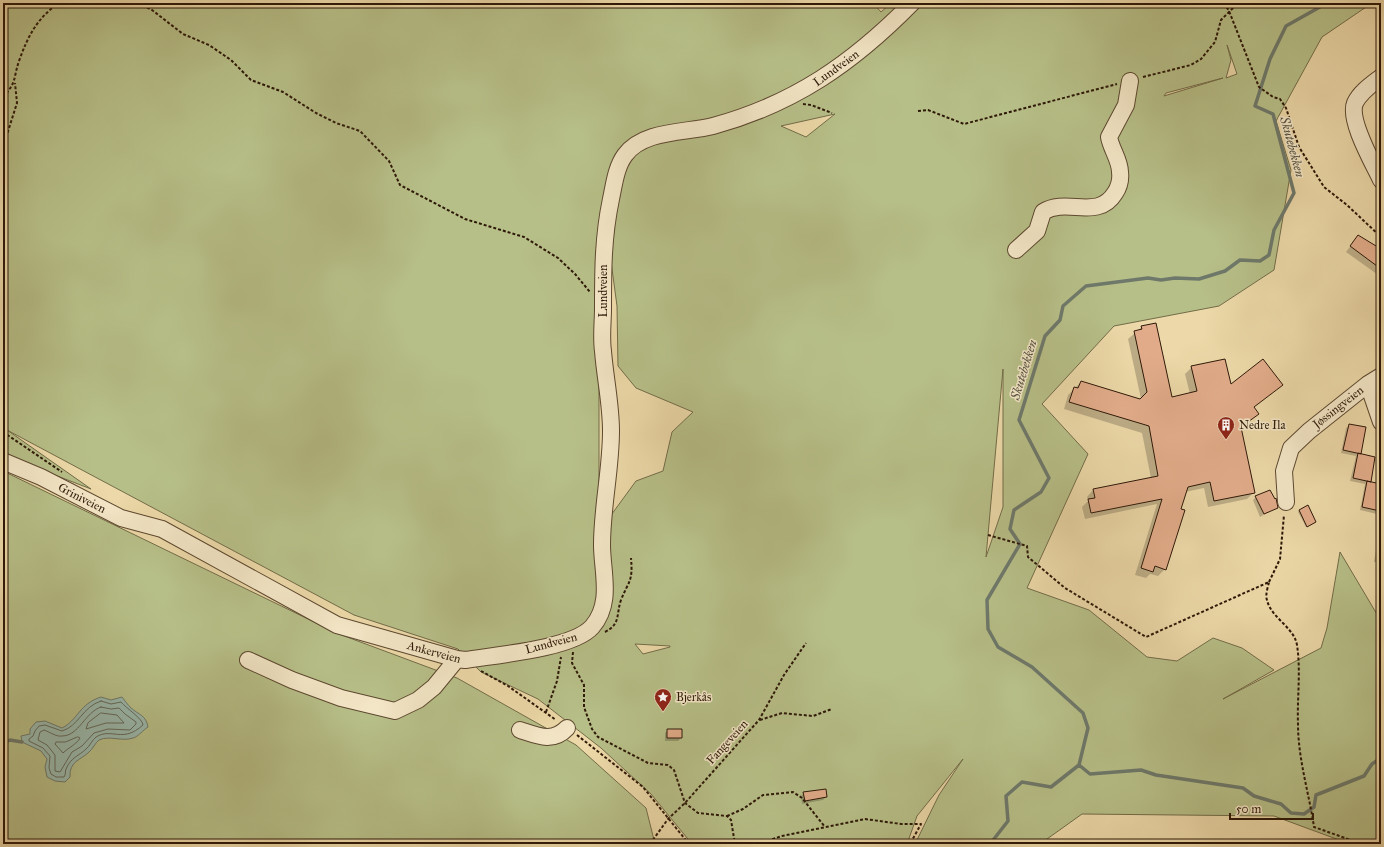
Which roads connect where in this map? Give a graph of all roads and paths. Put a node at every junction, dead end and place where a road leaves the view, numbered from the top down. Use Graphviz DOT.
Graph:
graph roads {
  1 [pos="60,3"];
  2 [pos="138,3"];
  3 [pos="912,3"];
  4 [pos="1224,3"];
  5 [pos="1238,3"];
  6 [pos="1229,11"];
  7 [pos="1381,77"];
  8 [pos="1130,81"];
  9 [pos="15,82"];
  10 [pos="3,97"];
  11 [pos="787,99"];
  12 [pos="918,111"];
  13 [pos="832,113"];
  14 [pos="3,147"];
  15 [pos="1381,180"];
  16 [pos="1381,237"];
  17 [pos="1016,250"];
  18 [pos="603,308"];
  19 [pos="1375,380"];
  20 [pos="1381,422"];
  21 [pos="3,461"];
  22 [pos="1286,502"];
  23 [pos="162,529"];
  24 [pos="988,535"];
  25 [pos="1269,582"];
  26 [pos="576,637"];
  27 [pos="806,643"];
  28 [pos="248,660"];
  29 [pos="461,660"];
  30 [pos="832,709"];
  31 [pos="546,712"];
  32 [pos="759,720"];
  33 [pos="567,728"];
  34 [pos="520,730"];
  35 [pos="685,803"];
  36 [pos="727,816"];
  37 [pos="668,819"];
  38 [pos="825,827"];
  39 [pos="650,844"];
  40 [pos="689,844"];
  41 [pos="735,844"];
  42 [pos="758,844"];
  43 [pos="910,844"];
  44 [pos="1362,844"];
  1 -- 9 [label="path"];
  2 -- 18 [label="path"];
  3 -- 11 [label="street, Lundveien"];
  4 -- 6 [label="path"];
  5 -- 6 [label="path"];
  6 -- 8 [label="path"];
  6 -- 16 [label="path"];
  7 -- 15 [label="street"];
  8 -- 12 [label="path"];
  8 -- 17 [label="street"];
  9 -- 10 [label="path"];
  9 -- 14 [label="path"];
  11 -- 13 [label="path"];
  11 -- 18 [label="street, Lundveien"];
  18 -- 26 [label="street, Lundveien"];
  19 -- 20 [label="street, Jøssingveien"];
  19 -- 22 [label="street, Jøssingveien"];
  21 -- 23 [label="street, Griniveien"];
  22 -- 25 [label="path"];
  23 -- 29 [label="street, Ankerveien"];
  24 -- 25 [label="path"];
  25 -- 44 [label="path"];
  26 -- 29 [label="street, Lundveien"];
  26 -- 31 [label="path"];
  26 -- 35 [label="path"];
  27 -- 32 [label="path, Fangeveien"];
  28 -- 29 [label="street"];
  29 -- 31 [label="path, Ankerveien"];
  30 -- 32 [label="path"];
  31 -- 33 [label="path, Ankerveien"];
  32 -- 35 [label="path, Fangeveien"];
  33 -- 34 [label="street"];
  33 -- 37 [label="path, Ankerveien"];
  35 -- 36 [label="path"];
  35 -- 37 [label="path, Fangeveien"];
  36 -- 38 [label="path"];
  36 -- 41 [label="path"];
  37 -- 39 [label="path, Fangeveien"];
  37 -- 40 [label="path, Ankerveien"];
  38 -- 42 [label="path"];
  38 -- 43 [label="path"];
}
